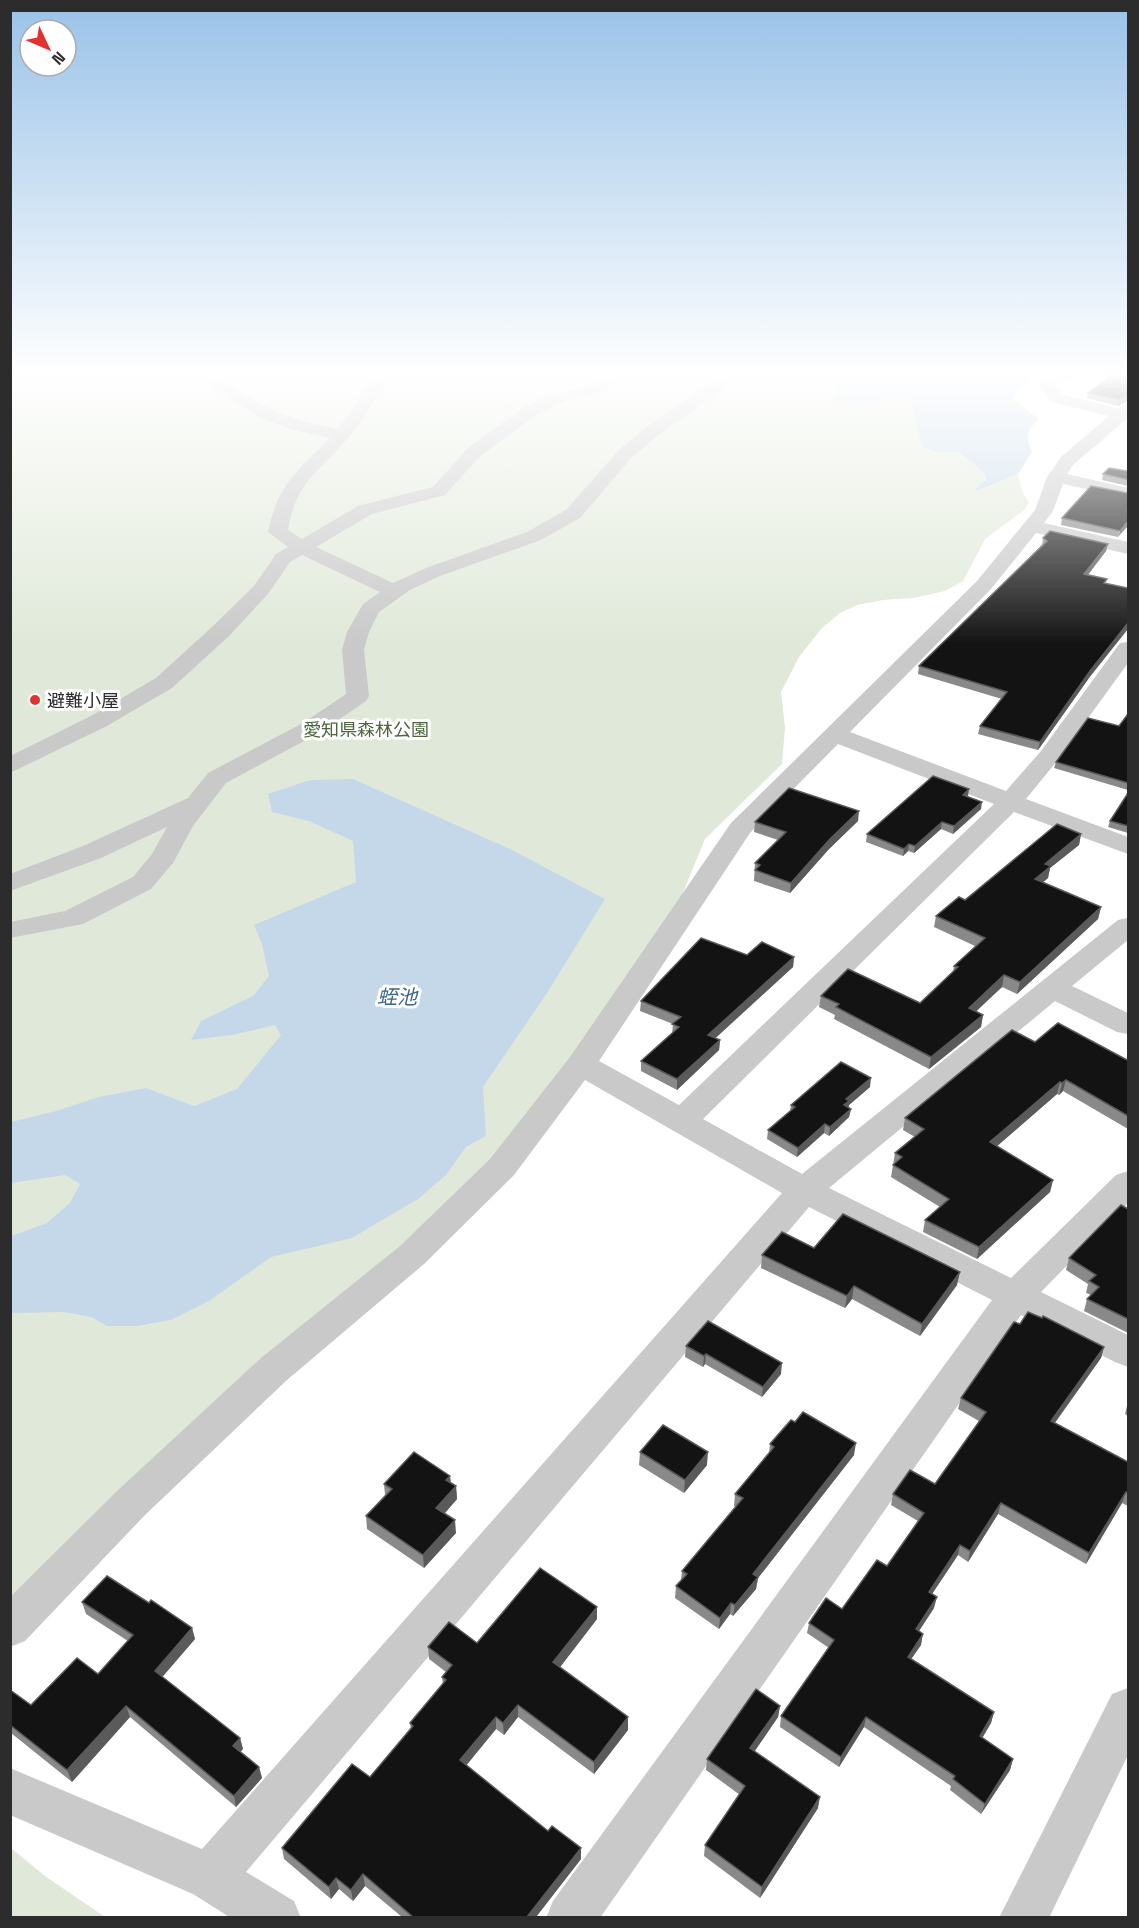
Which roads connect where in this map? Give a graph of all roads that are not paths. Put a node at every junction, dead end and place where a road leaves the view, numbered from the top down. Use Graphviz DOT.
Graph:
graph roads {
  1 [pos="313,464"];
  2 [pos="463,464"];
  3 [pos="616,464"];
  4 [pos="1064,464"];
  5 [pos="1056,477"];
  6 [pos="1128,493"];
  7 [pos="1032,526"];
  8 [pos="303,548"];
  9 [pos="1128,548"];
  10 [pos="395,592"];
  11 [pos="1128,648"];
  12 [pos="833,734"];
  13 [pos="10,766"];
  14 [pos="1010,802"];
  15 [pos="197,803"];
  16 [pos="1128,846"];
  17 [pos="10,883"];
  18 [pos="1128,926"];
  19 [pos="10,930"];
  20 [pos="1052,988"];
  21 [pos="1128,1024"];
  22 [pos="581,1064"];
  23 [pos="682,1121"];
  24 [pos="1128,1183"];
  25 [pos="804,1190"];
  26 [pos="1015,1296"];
  27 [pos="1128,1352"];
  28 [pos="10,1627"];
  29 [pos="1128,1709"];
  30 [pos="10,1791"];
  31 [pos="210,1877"];
  32 [pos="276,1917"];
  33 [pos="570,1917"];
  34 [pos="1023,1917"];
  1 -- 8 [label="street"];
  2 -- 8 [label="street"];
  3 -- 10 [label="street"];
  4 -- 5 [label="street"];
  5 -- 6 [label="street"];
  5 -- 7 [label="street"];
  7 -- 9 [label="street"];
  7 -- 12 [label="street"];
  8 -- 10 [label="street"];
  8 -- 13 [label="street"];
  10 -- 15 [label="street"];
  11 -- 14 [label="street"];
  12 -- 14 [label="street"];
  12 -- 22 [label="street"];
  14 -- 16 [label="street"];
  14 -- 23 [label="street"];
  15 -- 17 [label="street"];
  15 -- 19 [label="street"];
  18 -- 20 [label="street"];
  20 -- 21 [label="street"];
  20 -- 25 [label="street"];
  22 -- 23 [label="street"];
  22 -- 28 [label="street"];
  23 -- 25 [label="street"];
  24 -- 26 [label="street"];
  25 -- 26 [label="street"];
  25 -- 31 [label="street"];
  26 -- 27 [label="street"];
  26 -- 33 [label="street"];
  29 -- 34 [label="street"];
  30 -- 31 [label="street"];
  31 -- 32 [label="street"];
}
